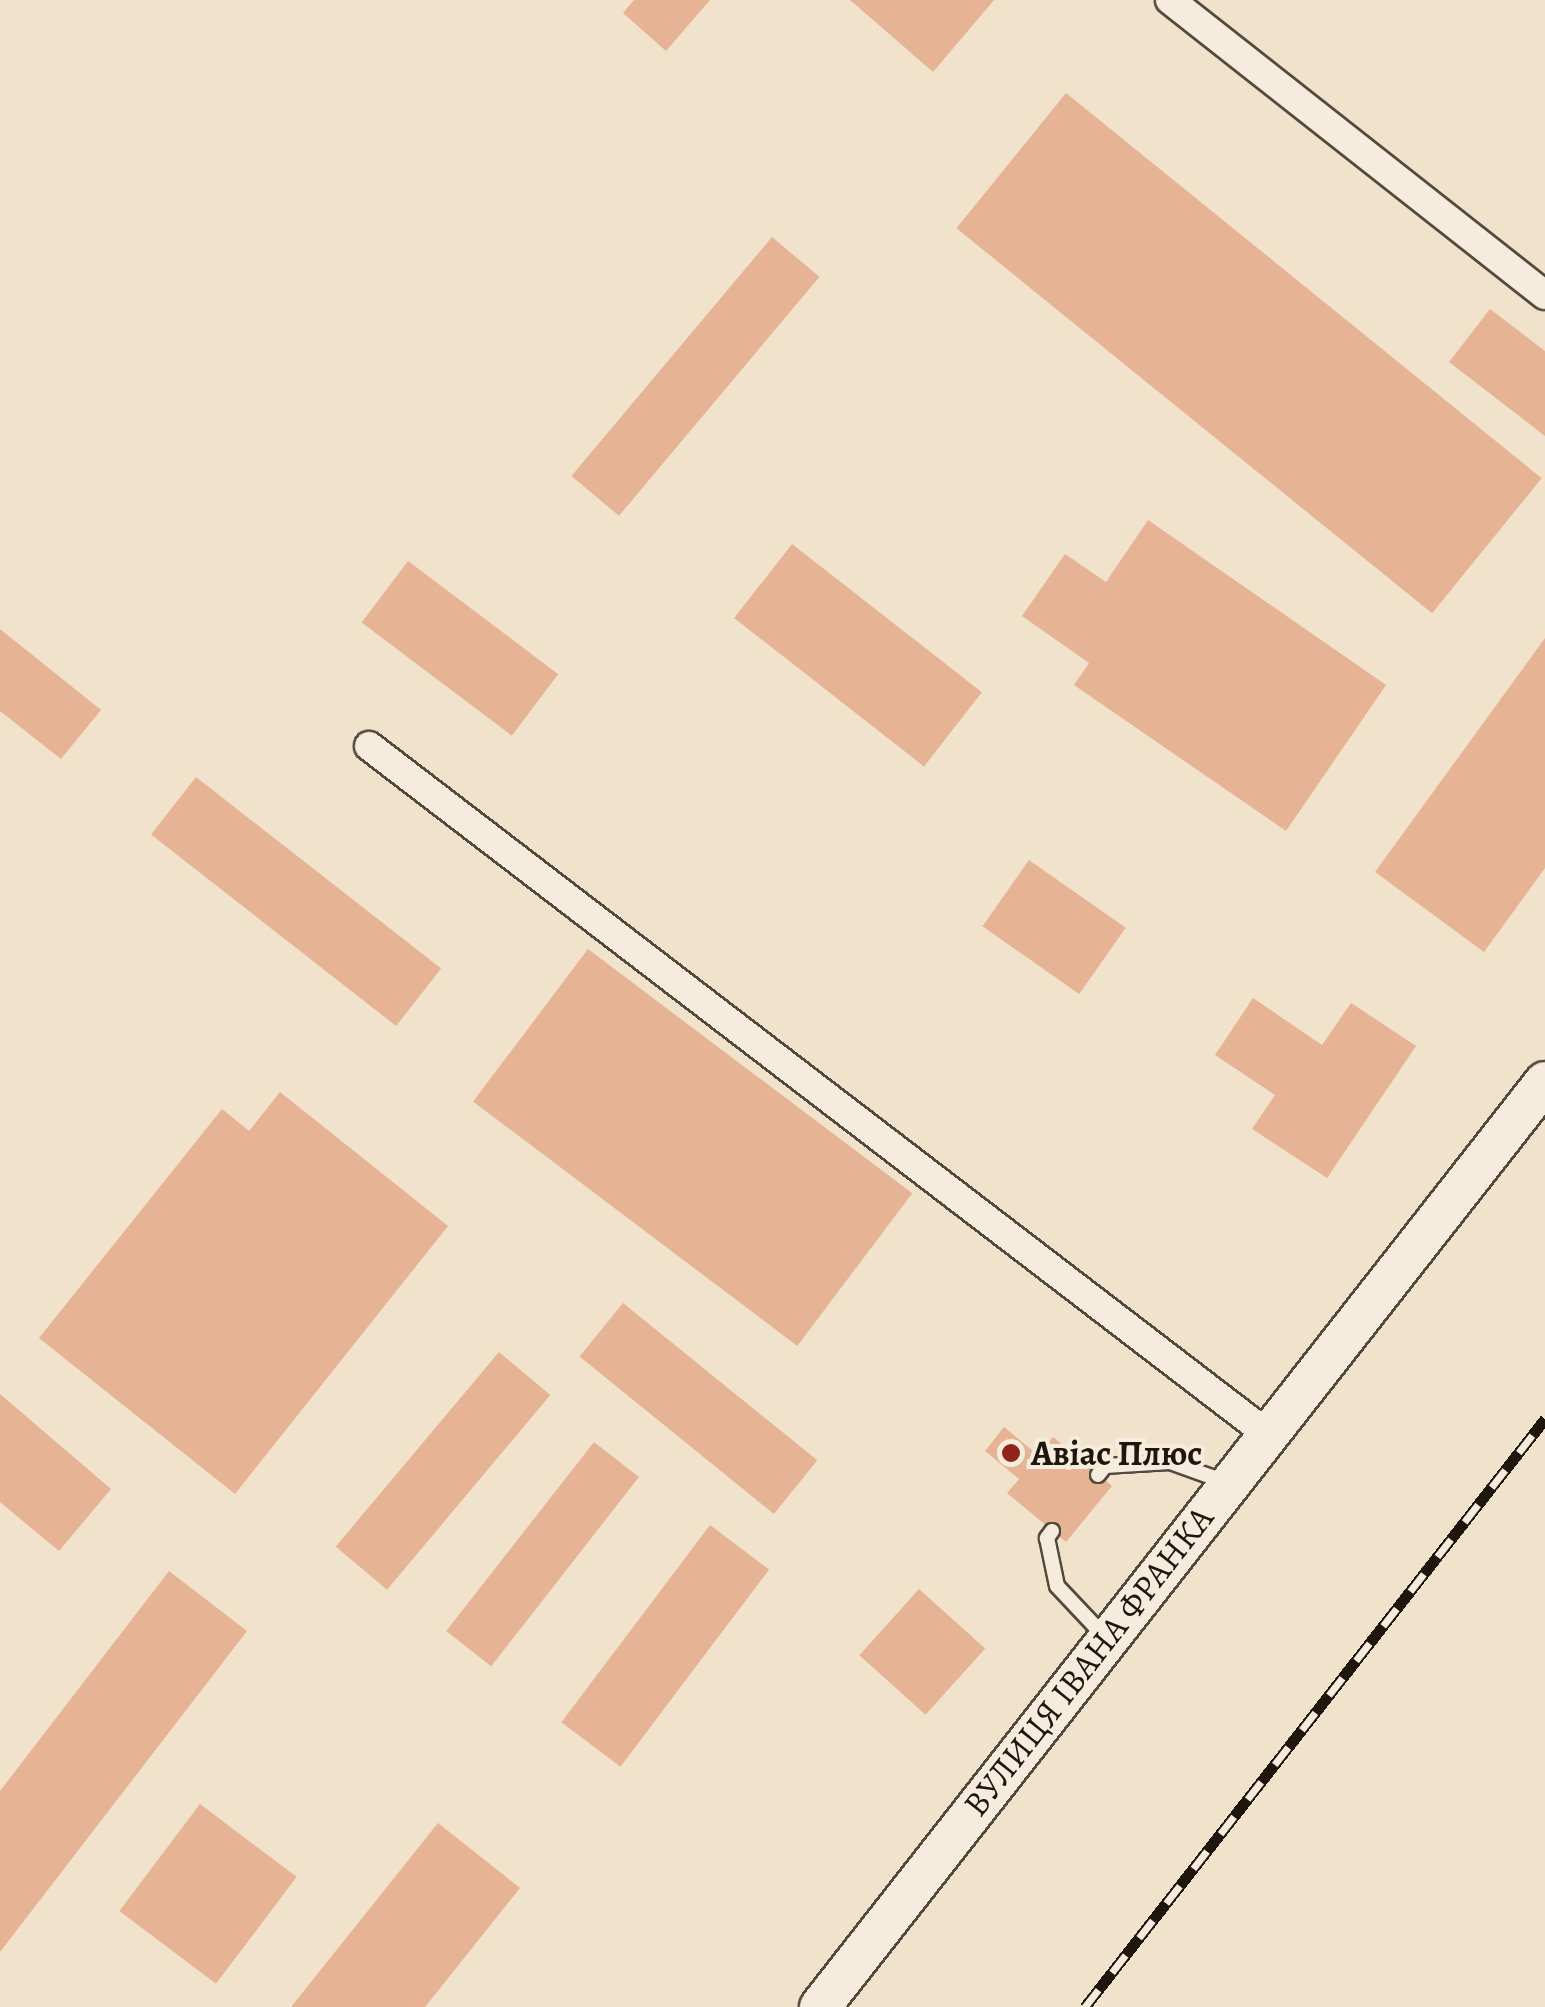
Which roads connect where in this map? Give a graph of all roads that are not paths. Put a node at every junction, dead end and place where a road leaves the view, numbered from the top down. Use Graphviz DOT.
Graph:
graph roads {
  1 [pos="1170,0"];
  2 [pos="1545,294"];
  3 [pos="369,746"];
  4 [pos="1545,1082"];
  5 [pos="1266,1433"];
  6 [pos="1098,1474"];
  7 [pos="1227,1482"];
  8 [pos="1052,1531"];
  9 [pos="1106,1638"];
  10 [pos="820,2007"];
  1 -- 2 [label="street"];
  3 -- 5 [label="street"];
  4 -- 5 [label="main road, ВУЛИЦЯ ІВАНА ФРАНКА"];
  5 -- 7 [label="main road, ВУЛИЦЯ ІВАНА ФРАНКА"];
  6 -- 7 [label="lane"];
  7 -- 9 [label="main road, ВУЛИЦЯ ІВАНА ФРАНКА"];
  8 -- 9 [label="lane"];
  9 -- 10 [label="main road, ВУЛИЦЯ ІВАНА ФРАНКА"];
}
